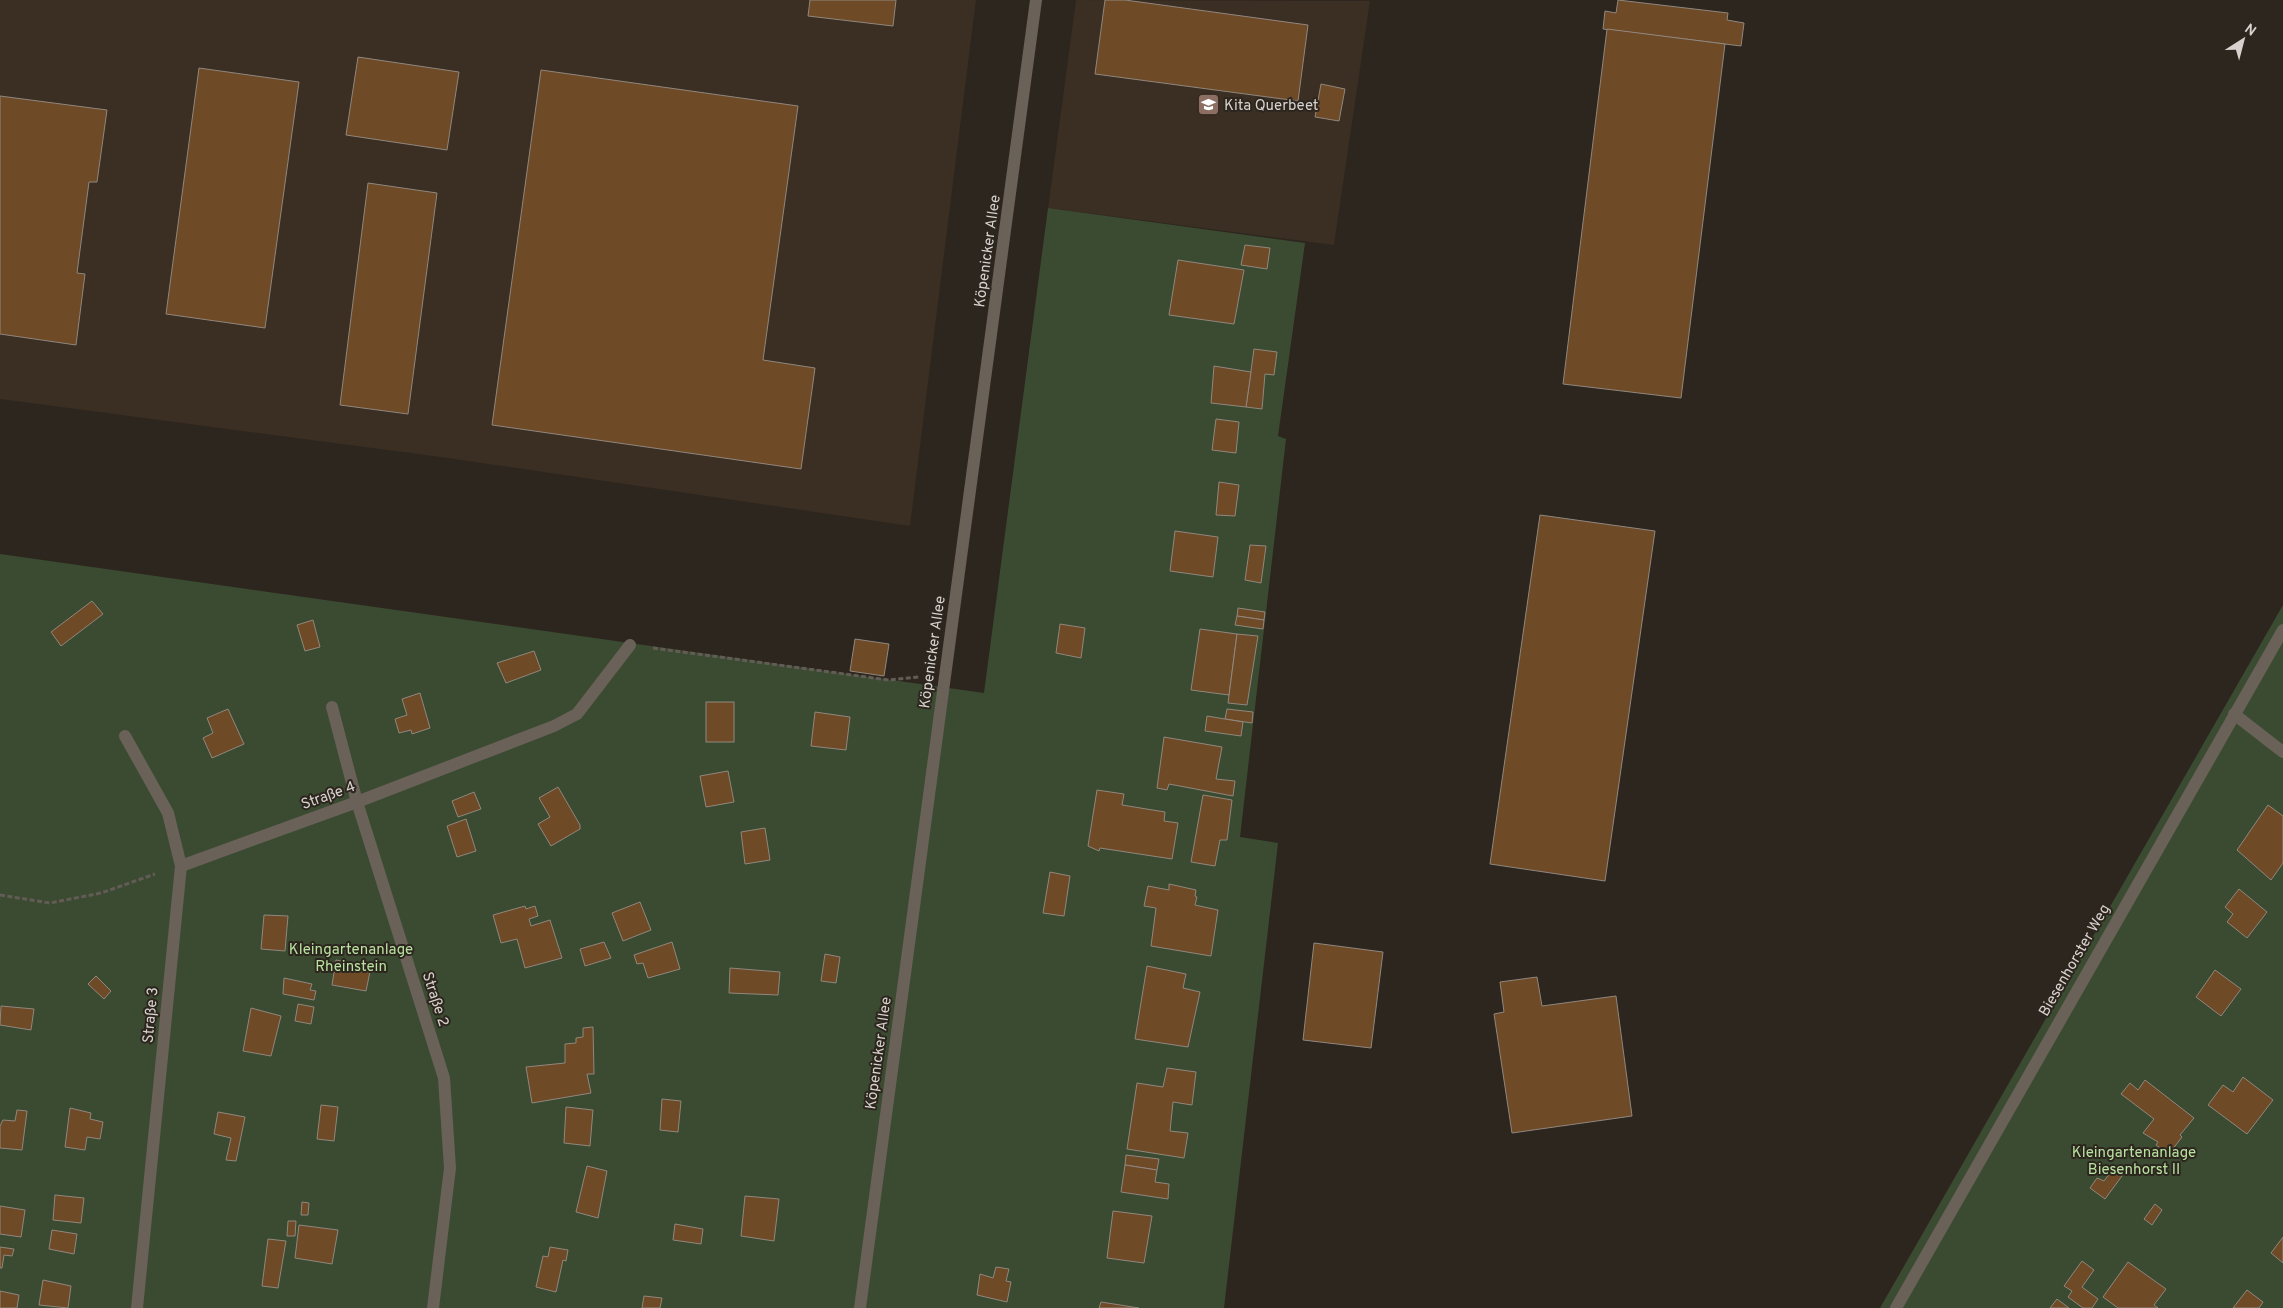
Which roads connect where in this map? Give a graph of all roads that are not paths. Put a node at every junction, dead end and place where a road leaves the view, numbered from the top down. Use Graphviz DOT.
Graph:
graph roads {
  1 [pos="1036,0"];
  2 [pos="2283,630"];
  3 [pos="630,645"];
  4 [pos="332,707"];
  5 [pos="2234,714"];
  6 [pos="125,736"];
  7 [pos="2283,752"];
  8 [pos="357,802"];
  9 [pos="181,866"];
  10 [pos="137,1308"];
  11 [pos="433,1308"];
  12 [pos="860,1308"];
  13 [pos="1896,1308"];
  1 -- 12 [label="street, Köpenicker Allee"];
  2 -- 5 [label="street, Biesenhorster Weg"];
  3 -- 8 [label="street, Straße 4"];
  4 -- 8 [label="street, Straße 2"];
  5 -- 7 [label="street"];
  5 -- 13 [label="street, Biesenhorster Weg"];
  6 -- 9 [label="street, Straße 3"];
  8 -- 9 [label="street, Straße 4"];
  8 -- 11 [label="street, Straße 2"];
  9 -- 10 [label="street, Straße 3"];
}
